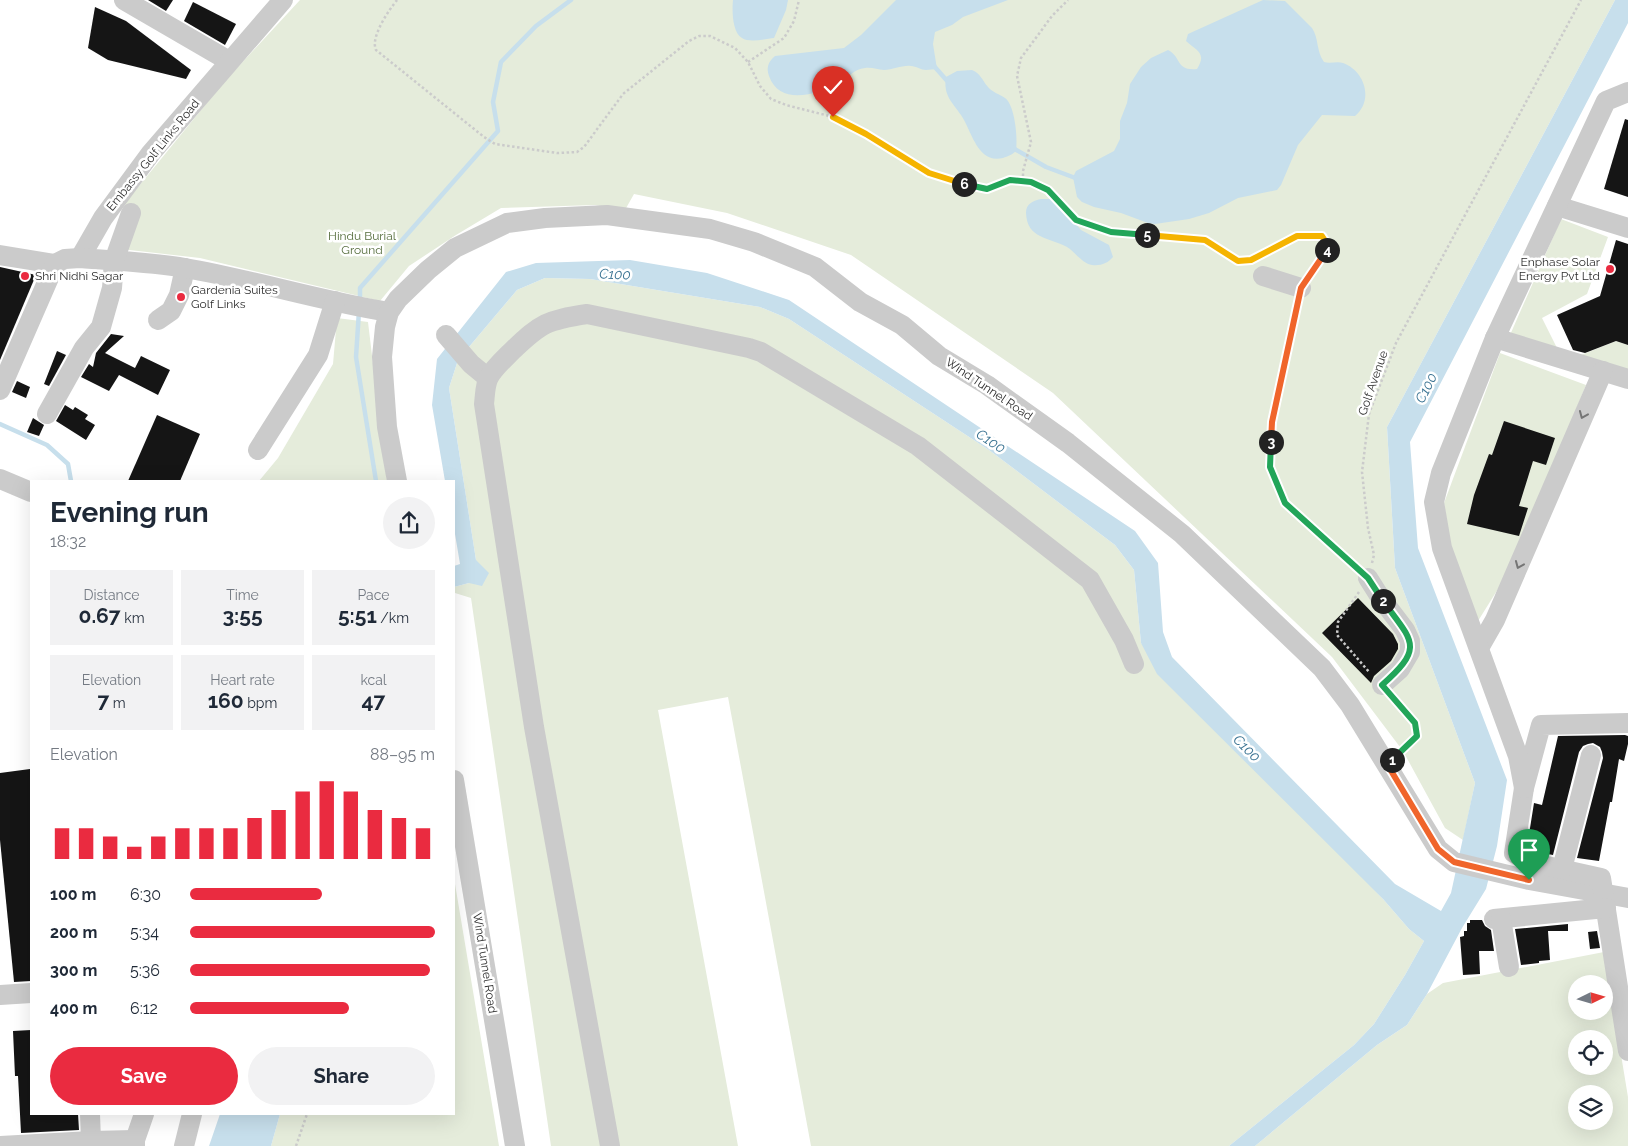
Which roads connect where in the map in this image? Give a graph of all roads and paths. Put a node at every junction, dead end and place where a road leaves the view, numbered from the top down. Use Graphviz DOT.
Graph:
graph roads {
  1 [pos="124,0"];
  2 [pos="283,0"];
  3 [pos="397,0"];
  4 [pos="799,0"];
  5 [pos="1068,0"];
  6 [pos="1581,0"];
  7 [pos="229,61"];
  8 [pos="748,62"];
  9 [pos="1628,92"];
  10 [pos="1023,181"];
  11 [pos="1557,206"];
  12 [pos="131,213"];
  13 [pos="1628,228"];
  14 [pos="0,255"];
  15 [pos="80,258"];
  16 [pos="114,261"];
  17 [pos="55,264"];
  18 [pos="185,268"];
  19 [pos="1264,276"];
  20 [pos="1301,288"];
  21 [pos="350,305"];
  22 [pos="390,312"];
  23 [pos="158,320"];
  24 [pos="446,335"];
  25 [pos="1495,338"];
  26 [pos="1603,371"];
  27 [pos="488,378"];
  28 [pos="1628,379"];
  29 [pos="0,390"];
  30 [pos="47,414"];
  31 [pos="258,450"];
  32 [pos="0,479"];
  33 [pos="398,480"];
  34 [pos="30,492"];
  35 [pos="1368,578"];
  36 [pos="1479,648"];
  37 [pos="1134,664"];
  38 [pos="1382,685"];
  39 [pos="1628,723"];
  40 [pos="1591,754"];
  41 [pos="1387,764"];
  42 [pos="455,786"];
  43 [pos="1524,788"];
  44 [pos="1562,869"];
  45 [pos="1628,898"];
  46 [pos="1605,901"];
  47 [pos="1509,968"];
  48 [pos="1623,979"];
  49 [pos="30,993"];
  50 [pos="0,995"];
  51 [pos="1626,1026"];
  52 [pos="1628,1051"];
  53 [pos="90,1115"];
  54 [pos="144,1115"];
  55 [pos="192,1115"];
  56 [pos="307,1115"];
  57 [pos="92,1141"];
  58 [pos="135,1143"];
  59 [pos="0,1146"];
  60 [pos="184,1146"];
  61 [pos="296,1146"];
  62 [pos="515,1146"];
  63 [pos="610,1146"];
  1 -- 7 [label="street"];
  2 -- 7 [label="street, Embassy Golf Links Road"];
  3 -- 8 [label="path"];
  4 -- 8 [label="path"];
  5 -- 10 [label="path"];
  6 -- 35 [label="path, Golf Avenue"];
  7 -- 15 [label="street, Embassy Golf Links Road"];
  8 -- 10 [label="path"];
  9 -- 11 [label="street"];
  10 -- 20 [label="path"];
  11 -- 13 [label="street"];
  11 -- 25 [label="street"];
  12 -- 16 [label="street"];
  14 -- 17 [label="street"];
  15 -- 16 [label="street"];
  15 -- 17 [label="street"];
  16 -- 18 [label="street"];
  16 -- 30 [label="street"];
  17 -- 29 [label="street"];
  18 -- 21 [label="street"];
  18 -- 23 [label="street"];
  19 -- 20 [label="street"];
  20 -- 35 [label="path"];
  21 -- 22 [label="street"];
  21 -- 31 [label="street"];
  22 -- 33 [label="street, Wind Tunnel Road"];
  22 -- 41 [label="street, Wind Tunnel Road"];
  24 -- 27 [label="street"];
  25 -- 26 [label="street"];
  25 -- 36 [label="street"];
  26 -- 28 [label="street"];
  26 -- 36 [label="street, one-way"];
  27 -- 37 [label="street"];
  27 -- 63 [label="street"];
  32 -- 34 [label="street"];
  35 -- 38 [label="street"];
  35 -- 38 [label="path, Golf Avenue"];
  36 -- 43 [label="street"];
  38 -- 41 [label="path, Golf Avenue"];
  39 -- 43 [label="street"];
  40 -- 44 [label="street"];
  41 -- 46 [label="street, Wind Tunnel Road"];
  42 -- 62 [label="street, Wind Tunnel Road"];
  43 -- 44 [label="street"];
  44 -- 46 [label="street"];
  45 -- 46 [label="street, Wind Tunnel Road"];
  46 -- 47 [label="street"];
  46 -- 48 [label="street"];
  48 -- 51 [label="street"];
  49 -- 50 [label="street"];
  51 -- 52 [label="street"];
  53 -- 57 [label="street"];
  54 -- 58 [label="street"];
  55 -- 60 [label="street"];
  56 -- 61 [label="path"];
  57 -- 58 [label="street"];
  57 -- 59 [label="street"];
}
